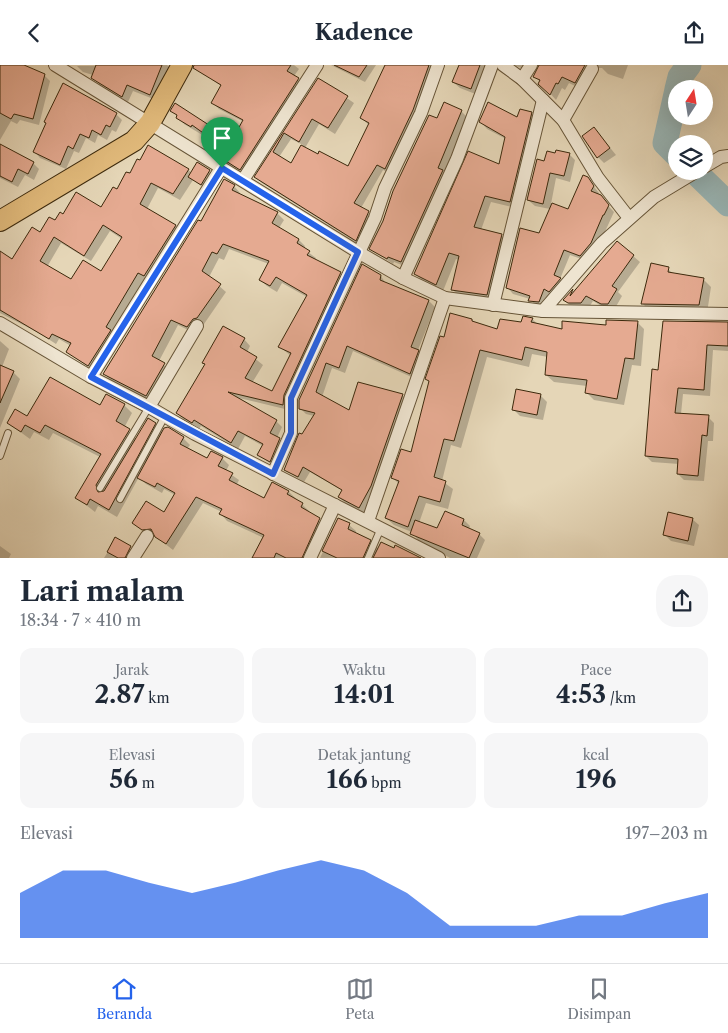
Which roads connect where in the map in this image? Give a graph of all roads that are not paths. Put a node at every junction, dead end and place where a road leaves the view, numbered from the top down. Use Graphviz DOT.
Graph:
graph roads {
  1 [pos="55,65"];
  2 [pos="182,65"];
  3 [pos="317,65"];
  4 [pos="438,65"];
  5 [pos="492,65"];
  6 [pos="503,65"];
  7 [pos="531,65"];
  8 [pos="592,69"];
  9 [pos="522,79"];
  10 [pos="542,100"];
  11 [pos="564,120"];
  12 [pos="150,123"];
  13 [pos="222,168"];
  14 [pos="243,180"];
  15 [pos="682,180"];
  16 [pos="629,218"];
  17 [pos="0,221"];
  18 [pos="358,252"];
  19 [pos="403,278"];
  20 [pos="445,298"];
  21 [pos="494,305"];
  22 [pos="542,311"];
  23 [pos="728,314"];
  24 [pos="0,323"];
  25 [pos="197,326"];
  26 [pos="91,377"];
  27 [pos="149,407"];
  28 [pos="166,417"];
  29 [pos="8,433"];
  30 [pos="0,456"];
  31 [pos="273,474"];
  32 [pos="100,488"];
  33 [pos="120,499"];
  34 [pos="335,505"];
  35 [pos="368,521"];
  36 [pos="382,528"];
  37 [pos="147,536"];
  38 [pos="133,558"];
  39 [pos="310,558"];
  40 [pos="368,558"];
  41 [pos="439,558"];
  1 -- 12 [label="street"];
  2 -- 12 [label="main road"];
  3 -- 14 [label="street"];
  4 -- 18 [label="street"];
  5 -- 19 [label="street"];
  6 -- 9 [label="street"];
  7 -- 9 [label="street"];
  8 -- 11 [label="street"];
  9 -- 10 [label="street"];
  10 -- 11 [label="street"];
  10 -- 21 [label="street"];
  11 -- 16 [label="street"];
  12 -- 13 [label="street"];
  12 -- 17 [label="main road"];
  13 -- 14 [label="street"];
  13 -- 26 [label="street"];
  14 -- 18 [label="street"];
  15 -- 16 [label="street"];
  16 -- 22 [label="street"];
  18 -- 19 [label="street"];
  18 -- 31 [label="street"];
  19 -- 20 [label="street"];
  20 -- 21 [label="street"];
  20 -- 35 [label="street"];
  21 -- 22 [label="street"];
  22 -- 23 [label="street"];
  24 -- 26 [label="street"];
  25 -- 27 [label="street"];
  26 -- 27 [label="street"];
  27 -- 28 [label="street"];
  27 -- 32 [label="lane"];
  28 -- 31 [label="street"];
  28 -- 33 [label="lane"];
  29 -- 30 [label="lane"];
  31 -- 34 [label="street"];
  34 -- 35 [label="street"];
  34 -- 39 [label="street"];
  35 -- 36 [label="street"];
  36 -- 40 [label="lane"];
  36 -- 41 [label="street"];
  37 -- 38 [label="street"];
}
